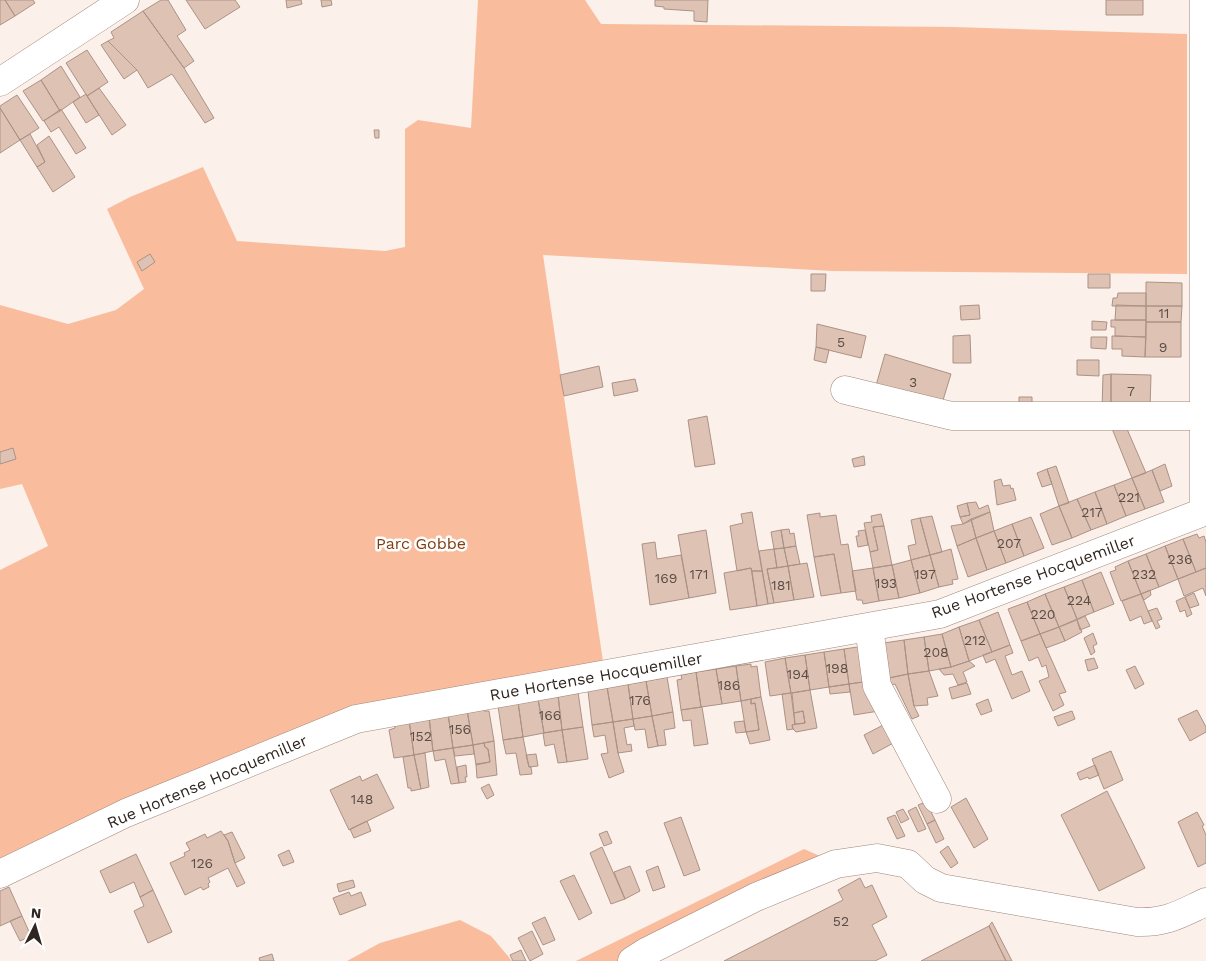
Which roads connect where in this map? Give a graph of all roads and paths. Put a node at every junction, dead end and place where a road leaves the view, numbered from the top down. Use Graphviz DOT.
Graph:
graph roads {
  1 [pos="125,0"];
  2 [pos="1204,0"];
  3 [pos="0,82"];
  4 [pos="845,390"];
  5 [pos="1204,416"];
  6 [pos="1205,512"];
  7 [pos="870,627"];
  8 [pos="938,799"];
  9 [pos="0,874"];
  10 [pos="1206,902"];
  11 [pos="632,961"];
  1 -- 3 [label="street"];
  2 -- 5 [label="street"];
  4 -- 5 [label="street"];
  5 -- 6 [label="street"];
  6 -- 7 [label="street, Rue Hortense Hocquemiller"];
  7 -- 8 [label="street"];
  7 -- 9 [label="street, Rue Hortense Hocquemiller"];
  10 -- 11 [label="street"];
}
